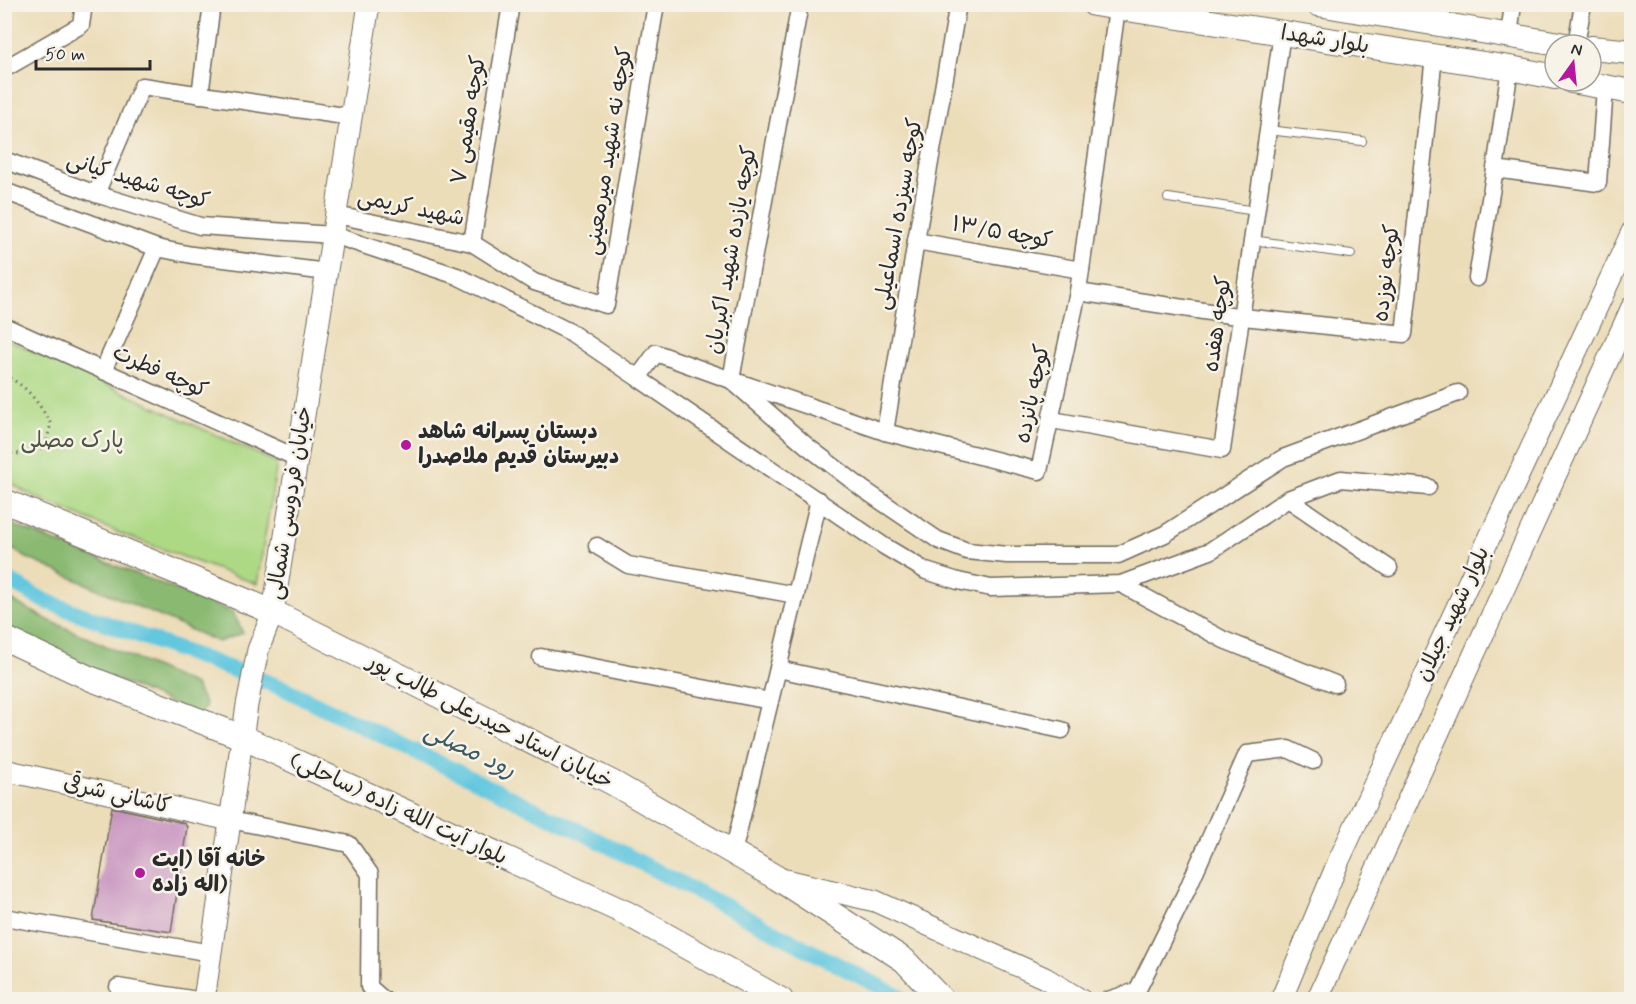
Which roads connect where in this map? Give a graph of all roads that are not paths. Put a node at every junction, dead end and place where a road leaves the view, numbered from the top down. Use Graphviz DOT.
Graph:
graph roads {
  1 [pos="84,4"];
  2 [pos="212,4"];
  3 [pos="369,4"];
  4 [pos="511,4"];
  5 [pos="656,4"];
  6 [pos="800,4"];
  7 [pos="958,4"];
  8 [pos="1094,4"];
  9 [pos="1318,4"];
  10 [pos="1513,4"];
  11 [pos="1583,4"];
  12 [pos="1118,8"];
  13 [pos="1361,8"];
  14 [pos="1433,14"];
  15 [pos="1282,33"];
  16 [pos="1578,33"];
  17 [pos="1509,36"];
  18 [pos="1543,41"];
  19 [pos="1603,49"];
  20 [pos="1632,52"];
  21 [pos="1434,57"];
  22 [pos="1510,68"];
  23 [pos="4,69"];
  24 [pos="1603,69"];
  25 [pos="1543,75"];
  26 [pos="1605,88"];
  27 [pos="1632,93"];
  28 [pos="200,95"];
  29 [pos="351,117"];
  30 [pos="1268,130"];
  31 [pos="1362,141"];
  32 [pos="4,160"];
  33 [pos="1495,169"];
  34 [pos="4,190"];
  35 [pos="96,194"];
  36 [pos="1168,198"];
  37 [pos="1256,211"];
  38 [pos="334,225"];
  39 [pos="1632,232"];
  40 [pos="1252,240"];
  41 [pos="916,241"];
  42 [pos="472,243"];
  43 [pos="157,248"];
  44 [pos="1351,254"];
  45 [pos="1081,270"];
  46 [pos="327,272"];
  47 [pos="1477,278"];
  48 [pos="1078,292"];
  49 [pos="606,305"];
  50 [pos="1632,307"];
  51 [pos="1243,317"];
  52 [pos="4,326"];
  53 [pos="104,371"];
  54 [pos="638,378"];
  55 [pos="731,380"];
  56 [pos="1458,393"];
  57 [pos="1052,420"];
  58 [pos="885,432"];
  59 [pos="297,458"];
  60 [pos="1428,487"];
  61 [pos="1288,499"];
  62 [pos="819,500"];
  63 [pos="4,501"];
  64 [pos="597,546"];
  65 [pos="1389,568"];
  66 [pos="1121,584"];
  67 [pos="796,595"];
  68 [pos="273,612"];
  69 [pos="4,638"];
  70 [pos="541,657"];
  71 [pos="778,669"];
  72 [pos="1335,684"];
  73 [pos="770,701"];
  74 [pos="1062,730"];
  75 [pos="242,737"];
  76 [pos="1313,762"];
  77 [pos="4,770"];
  78 [pos="230,820"];
  79 [pos="733,853"];
  80 [pos="777,878"];
  81 [pos="4,917"];
  82 [pos="211,953"];
  83 [pos="118,987"];
  84 [pos="197,999"];
  85 [pos="204,999"];
  86 [pos="384,999"];
  87 [pos="781,999"];
  88 [pos="942,999"];
  89 [pos="1081,999"];
  90 [pos="1108,999"];
  91 [pos="1281,999"];
  92 [pos="1317,999"];
  1 -- 23 [label="street"];
  2 -- 28 [label="street"];
  3 -- 29 [label="street, خیابان فردوسی شمالی"];
  4 -- 42 [label="street, کوچه مقیمی ۷"];
  5 -- 49 [label="street, کوچه نه شهید میرمعینی"];
  6 -- 55 [label="street, کوچه یازده شهید اکبریان"];
  7 -- 41 [label="street, کوچه سیزده اسماعیلی"];
  8 -- 12 [label="main road, بلوار شهدا"];
  9 -- 13 [label="main road, بلوار شهدا"];
  10 -- 17 [label="street"];
  11 -- 16 [label="street"];
  12 -- 15 [label="main road, بلوار شهدا"];
  12 -- 45 [label="street, کوچه پانزده"];
  13 -- 14 [label="main road, بلوار شهدا"];
  14 -- 17 [label="main road, بلوار شهدا"];
  15 -- 21 [label="main road, بلوار شهدا"];
  15 -- 30 [label="street, کوچه هفده"];
  17 -- 18 [label="main road, بلوار شهدا"];
  19 -- 20 [label="main road"];
  21 -- 22 [label="main road, بلوار شهدا"];
  21 -- 51 [label="street, کوچه نوزده"];
  22 -- 25 [label="main road, بلوار شهدا"];
  22 -- 33 [label="street"];
  24 -- 26 [label="main road"];
  26 -- 27 [label="main road"];
  26 -- 33 [label="street"];
  28 -- 29 [label="street"];
  28 -- 35 [label="street"];
  29 -- 38 [label="street, خیابان فردوسی شمالی"];
  30 -- 31 [label="lane"];
  30 -- 37 [label="street, کوچه هفده"];
  32 -- 35 [label="street, کوچه شهید کیانی"];
  33 -- 47 [label="street"];
  34 -- 43 [label="street"];
  35 -- 38 [label="street, کوچه شهید کیانی"];
  36 -- 37 [label="lane"];
  37 -- 40 [label="street, کوچه هفده"];
  38 -- 42 [label="street, شهید کریمی"];
  38 -- 46 [label="street, خیابان فردوسی شمالی"];
  38 -- 54 [label="street"];
  39 -- 91 [label="street, بلوار شهید جیلان"];
  40 -- 44 [label="lane"];
  40 -- 51 [label="street, کوچه هفده"];
  41 -- 45 [label="street, کوچه ۱۳/۵"];
  41 -- 58 [label="street, کوچه سیزده اسماعیلی"];
  42 -- 49 [label="street, شهید کریمی"];
  43 -- 46 [label="street"];
  43 -- 53 [label="street"];
  45 -- 48 [label="street, کوچه پانزده"];
  46 -- 59 [label="street, خیابان فردوسی شمالی"];
  48 -- 51 [label="street"];
  48 -- 57 [label="street, کوچه پانزده"];
  50 -- 92 [label="street, بلوار شهید جیلان"];
  51 -- 57 [label="street, کوچه هفده"];
  52 -- 53 [label="street, کوچه فطرت"];
  53 -- 59 [label="street, کوچه فطرت"];
  54 -- 55 [label="street, کوچه یازده شهید اکبریان"];
  54 -- 62 [label="street"];
  55 -- 56 [label="street"];
  55 -- 58 [label="street, کوچه پانزده"];
  57 -- 58 [label="street, کوچه پانزده"];
  59 -- 68 [label="street, خیابان فردوسی شمالی"];
  60 -- 61 [label="street"];
  61 -- 65 [label="street"];
  61 -- 66 [label="street"];
  62 -- 66 [label="street"];
  62 -- 67 [label="street"];
  63 -- 68 [label="main road, خیابان استاد حیدرعلی طالب پور"];
  64 -- 67 [label="street"];
  66 -- 72 [label="street"];
  67 -- 71 [label="street"];
  68 -- 75 [label="street, خیابان فردوسی شمالی"];
  68 -- 79 [label="main road, خیابان استاد حیدرعلی طالب پور"];
  69 -- 75 [label="main road, بلوار آیت الله زاده (ساحلی)"];
  70 -- 73 [label="street"];
  71 -- 73 [label="street"];
  71 -- 74 [label="street"];
  73 -- 79 [label="street"];
  75 -- 78 [label="street, خیابان فردوسی شمالی"];
  75 -- 87 [label="main road, بلوار آیت الله زاده (ساحلی)"];
  76 -- 90 [label="street"];
  77 -- 78 [label="street, کاشانی شرقی"];
  78 -- 82 [label="street, خیابان فردوسی شمالی"];
  78 -- 86 [label="street"];
  79 -- 80 [label="main road, خیابان استاد حیدرعلی طالب پور"];
  80 -- 88 [label="main road, خیابان استاد حیدرعلی طالب پور"];
  80 -- 89 [label="street"];
  81 -- 82 [label="street"];
  82 -- 85 [label="street, خیابان فردوسی شمالی"];
  83 -- 84 [label="street"];
}
